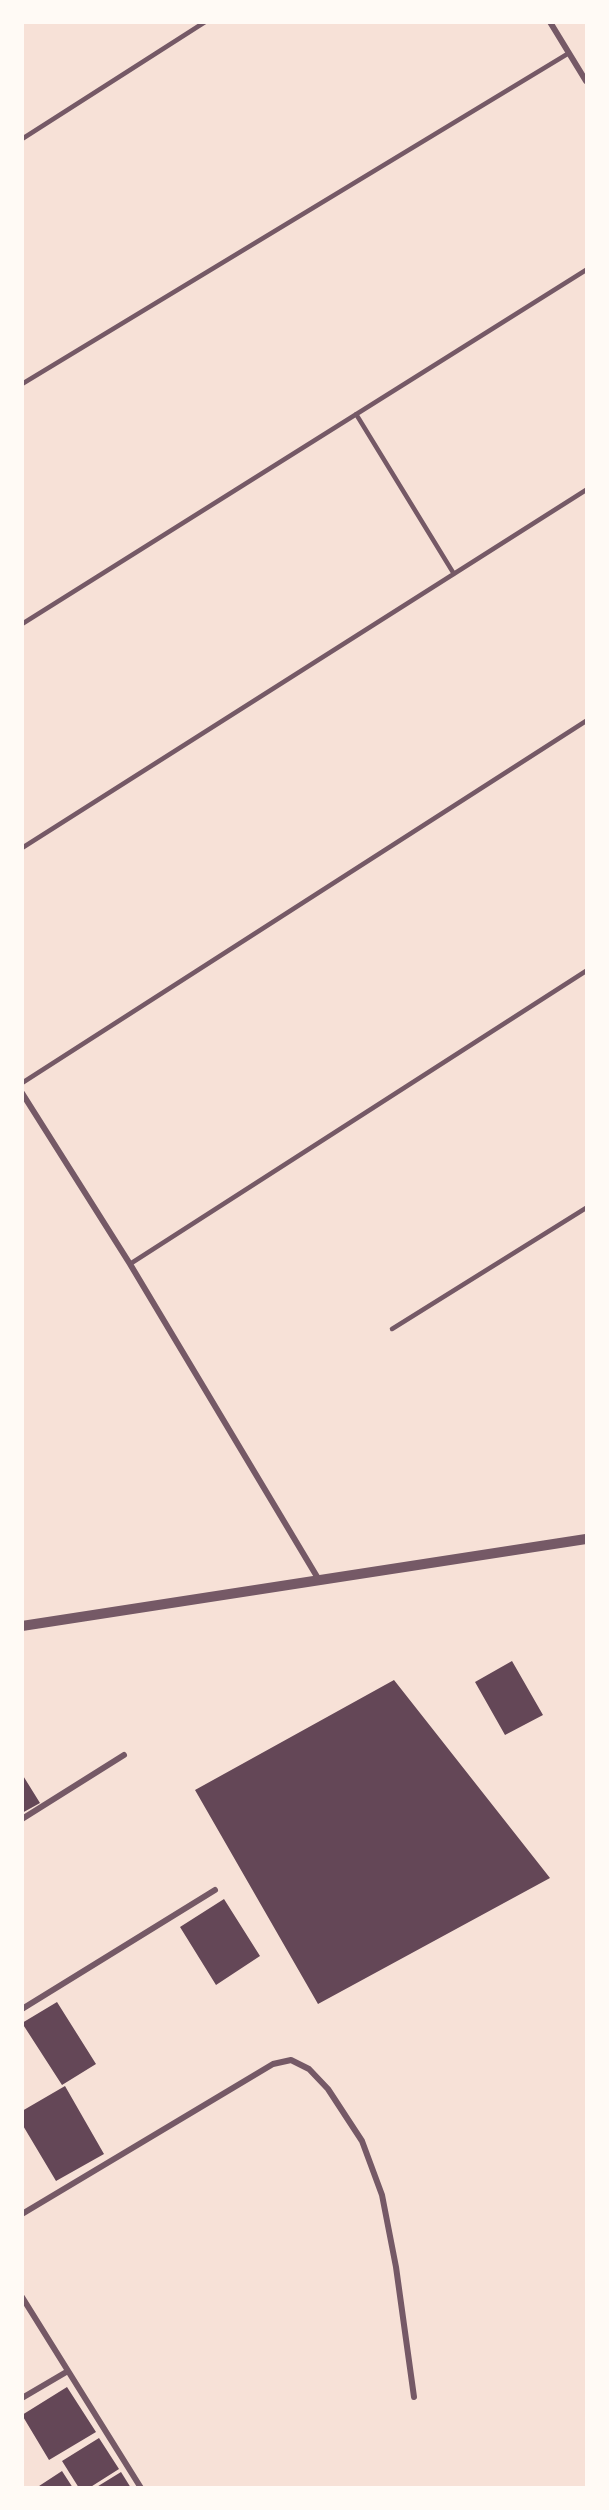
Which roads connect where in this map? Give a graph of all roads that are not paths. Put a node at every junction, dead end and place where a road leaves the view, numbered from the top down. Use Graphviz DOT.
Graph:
graph roads {
  1 [pos="205,22"];
  2 [pos="550,22"];
  3 [pos="569,53"];
  4 [pos="586,81"];
  5 [pos="22,139"];
  6 [pos="586,270"];
  7 [pos="22,384"];
  8 [pos="356,414"];
  9 [pos="586,490"];
  10 [pos="454,574"];
  11 [pos="22,624"];
  12 [pos="586,721"];
  13 [pos="22,848"];
  14 [pos="586,971"];
  15 [pos="22,1083"];
  16 [pos="22,1093"];
  17 [pos="586,1208"];
  18 [pos="130,1264"];
  19 [pos="392,1329"];
  20 [pos="586,1539"];
  21 [pos="319,1580"];
  22 [pos="22,1626"];
  23 [pos="124,1755"];
  24 [pos="22,1819"];
  25 [pos="215,1890"];
  26 [pos="22,2010"];
  27 [pos="22,2214"];
  28 [pos="22,2297"];
  29 [pos="68,2371"];
  30 [pos="414,2397"];
  31 [pos="22,2398"];
  32 [pos="141,2487"];
  1 -- 5 [label="lane"];
  2 -- 3 [label="street"];
  3 -- 4 [label="street"];
  3 -- 7 [label="lane"];
  6 -- 8 [label="lane"];
  8 -- 10 [label="lane"];
  8 -- 11 [label="lane"];
  9 -- 10 [label="lane"];
  10 -- 13 [label="lane"];
  12 -- 15 [label="lane"];
  14 -- 18 [label="lane"];
  16 -- 18 [label="street"];
  17 -- 19 [label="lane"];
  18 -- 21 [label="street"];
  20 -- 21 [label="street"];
  21 -- 22 [label="street"];
  23 -- 24 [label="street"];
  25 -- 26 [label="street"];
  27 -- 30 [label="street"];
  28 -- 29 [label="street"];
  29 -- 31 [label="street"];
  29 -- 32 [label="street"];
}
